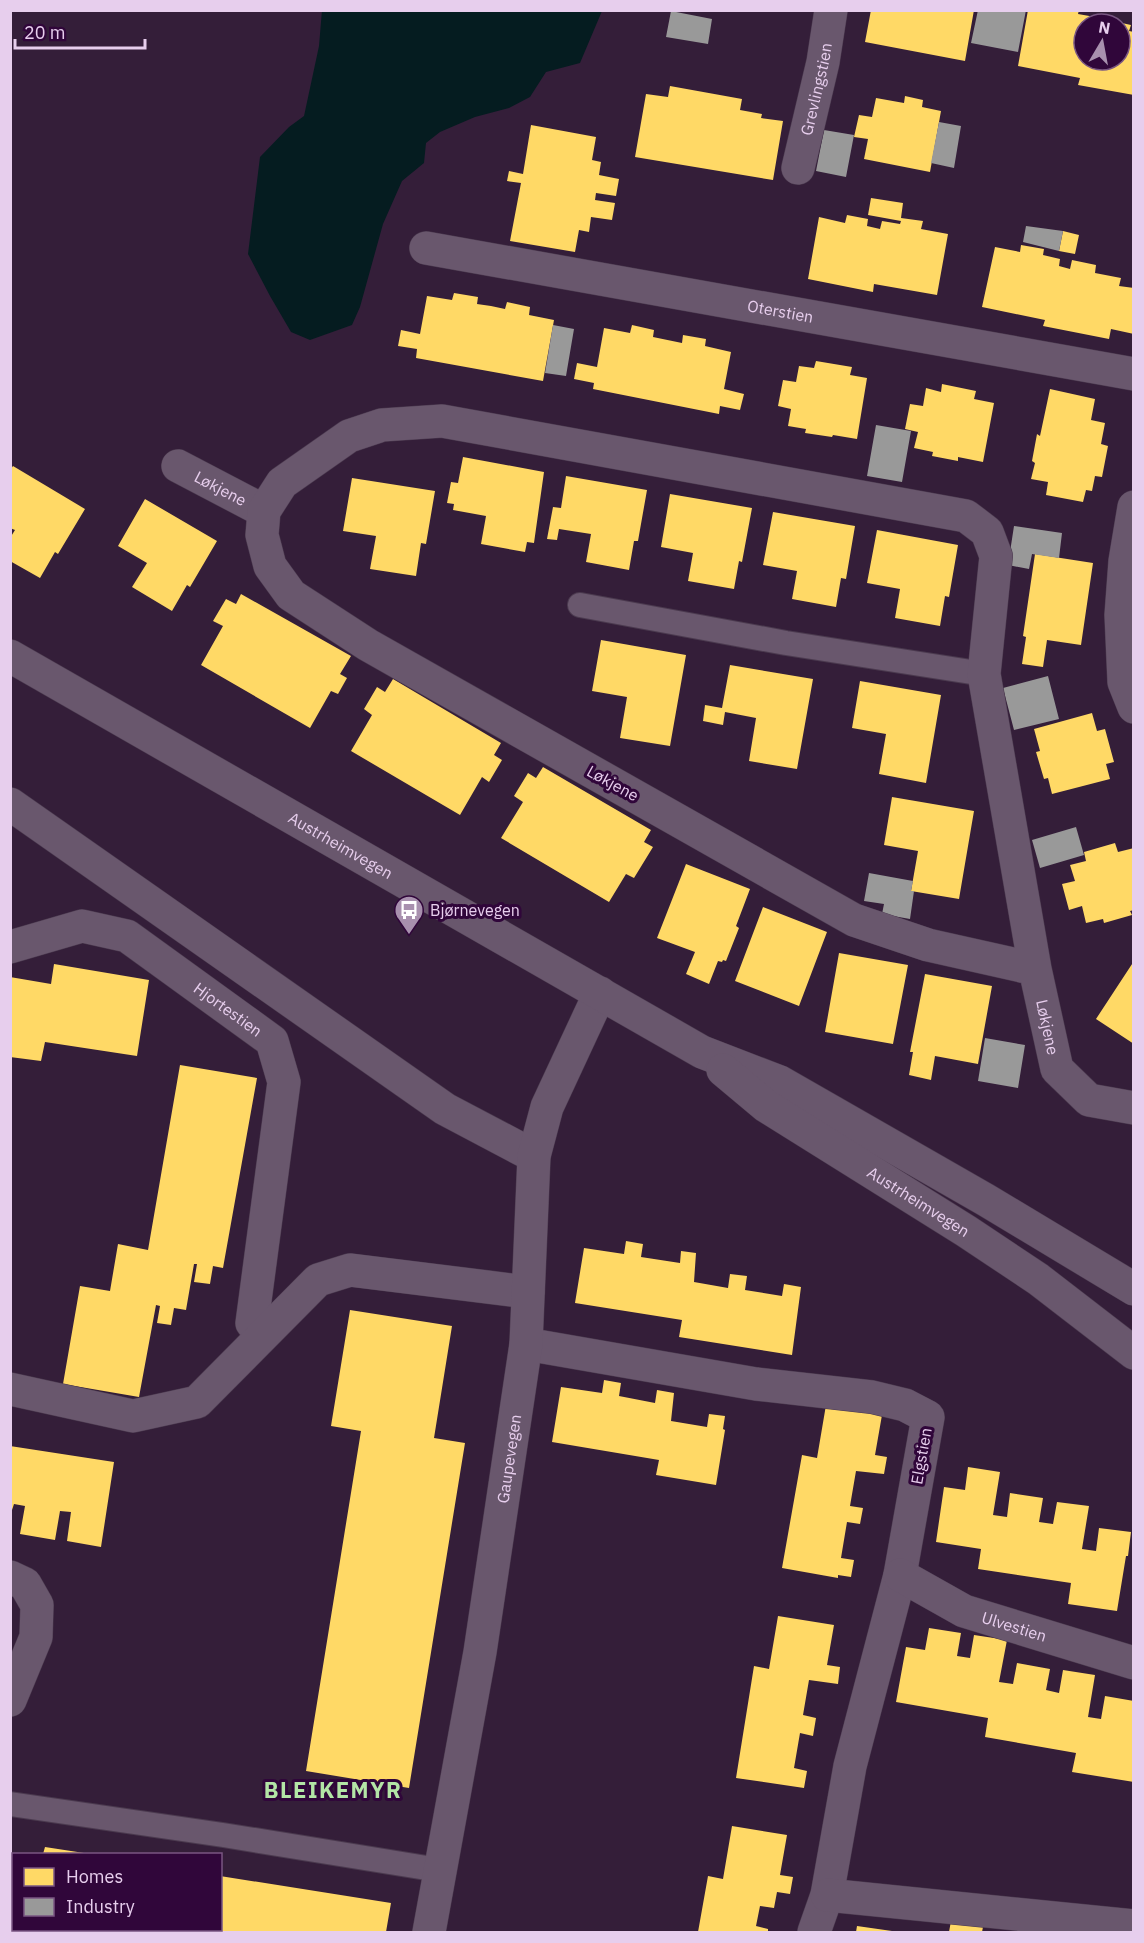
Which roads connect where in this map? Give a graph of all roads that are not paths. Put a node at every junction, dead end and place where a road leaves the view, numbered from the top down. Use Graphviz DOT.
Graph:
graph roads {
  1 [pos="831,10"];
  2 [pos="798,168"];
  3 [pos="426,248"];
  4 [pos="1134,374"];
  5 [pos="177,466"];
  6 [pos="1134,507"];
  7 [pos="264,511"];
  8 [pos="580,605"];
  9 [pos="10,656"];
  10 [pos="984,674"];
  11 [pos="1134,707"];
  12 [pos="10,804"];
  13 [pos="10,947"];
  14 [pos="1035,969"];
  15 [pos="600,993"];
  16 [pos="702,1052"];
  17 [pos="1134,1108"];
  18 [pos="534,1156"];
  19 [pos="1134,1289"];
  20 [pos="528,1292"];
  21 [pos="262,1335"];
  22 [pos="526,1344"];
  23 [pos="1134,1353"];
  24 [pos="10,1389"];
  25 [pos="900,1575"];
  26 [pos="10,1577"];
  27 [pos="1134,1663"];
  28 [pos="10,1700"];
  29 [pos="10,1804"];
  30 [pos="439,1870"];
  31 [pos="827,1895"];
  32 [pos="1134,1926"];
  33 [pos="429,1932"];
  34 [pos="814,1932"];
  1 -- 2 [label="street, Grevlingstien"];
  3 -- 4 [label="street, Oterstien"];
  5 -- 7 [label="street, Løkjene"];
  6 -- 11 [label="street"];
  7 -- 10 [label="street, Løkjene"];
  7 -- 14 [label="street, Løkjene"];
  8 -- 10 [label="lane"];
  9 -- 15 [label="street, Austrheimvegen"];
  10 -- 14 [label="street, Løkjene"];
  12 -- 18 [label="street"];
  13 -- 21 [label="street, Hjortestien"];
  14 -- 17 [label="street, Løkjene"];
  15 -- 16 [label="street, Austrheimvegen"];
  15 -- 18 [label="street, Gaupevegen"];
  16 -- 19 [label="street, Austrheimvegen"];
  16 -- 23 [label="street, Austrheimvegen"];
  18 -- 20 [label="street, Gaupevegen"];
  20 -- 21 [label="street"];
  20 -- 22 [label="street, Gaupevegen"];
  21 -- 24 [label="street"];
  22 -- 25 [label="street, Elgstien"];
  22 -- 30 [label="street, Gaupevegen"];
  25 -- 27 [label="street, Ulvestien"];
  25 -- 31 [label="street, Elgstien"];
  26 -- 28 [label="street"];
  29 -- 30 [label="lane"];
  30 -- 33 [label="street, Gaupevegen"];
  31 -- 32 [label="street"];
  31 -- 34 [label="street, Elgstien"];
}
